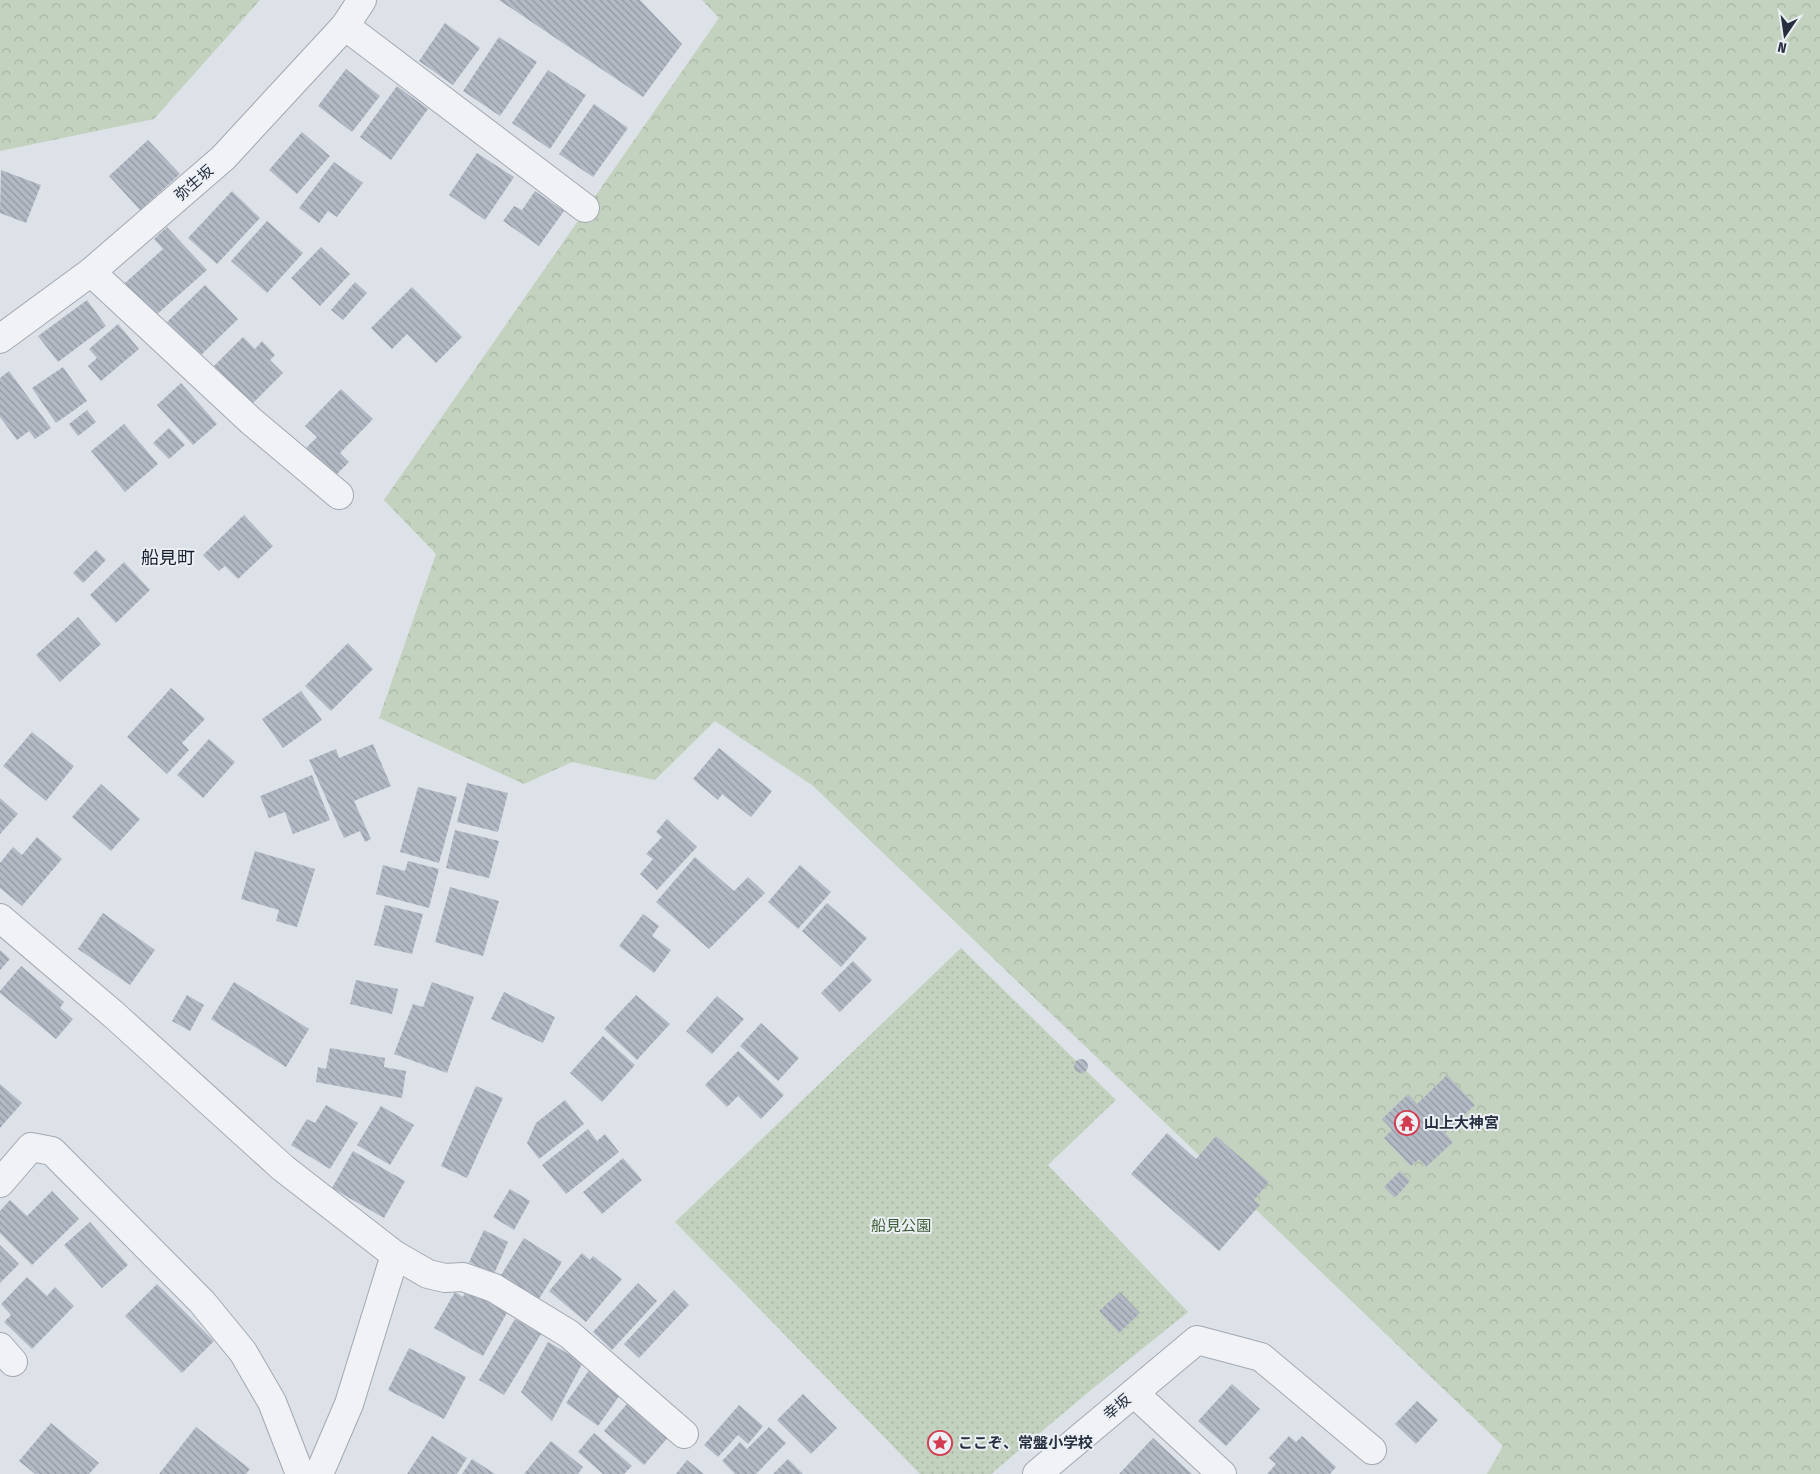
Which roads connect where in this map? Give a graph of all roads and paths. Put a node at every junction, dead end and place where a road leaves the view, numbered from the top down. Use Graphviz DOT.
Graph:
graph roads {
  1 [pos="362,0"];
  2 [pos="345,26"];
  3 [pos="585,208"];
  4 [pos="90,272"];
  5 [pos="0,339"];
  6 [pos="339,495"];
  7 [pos="0,918"];
  8 [pos="0,1183"];
  9 [pos="394,1255"];
  10 [pos="1134,1392"];
  11 [pos="684,1434"];
  12 [pos="1372,1450"];
  13 [pos="300,1474"];
  14 [pos="319,1474"];
  15 [pos="1037,1474"];
  16 [pos="1222,1474"];
  1 -- 2 [label="street, 弥生坂"];
  2 -- 3 [label="street"];
  2 -- 4 [label="street, 弥生坂"];
  4 -- 5 [label="street, 弥生坂"];
  4 -- 6 [label="street"];
  7 -- 9 [label="street"];
  8 -- 13 [label="street"];
  9 -- 11 [label="street"];
  9 -- 14 [label="street"];
  10 -- 12 [label="street, 幸坂"];
  10 -- 15 [label="street, 幸坂"];
  10 -- 16 [label="street"];
}
